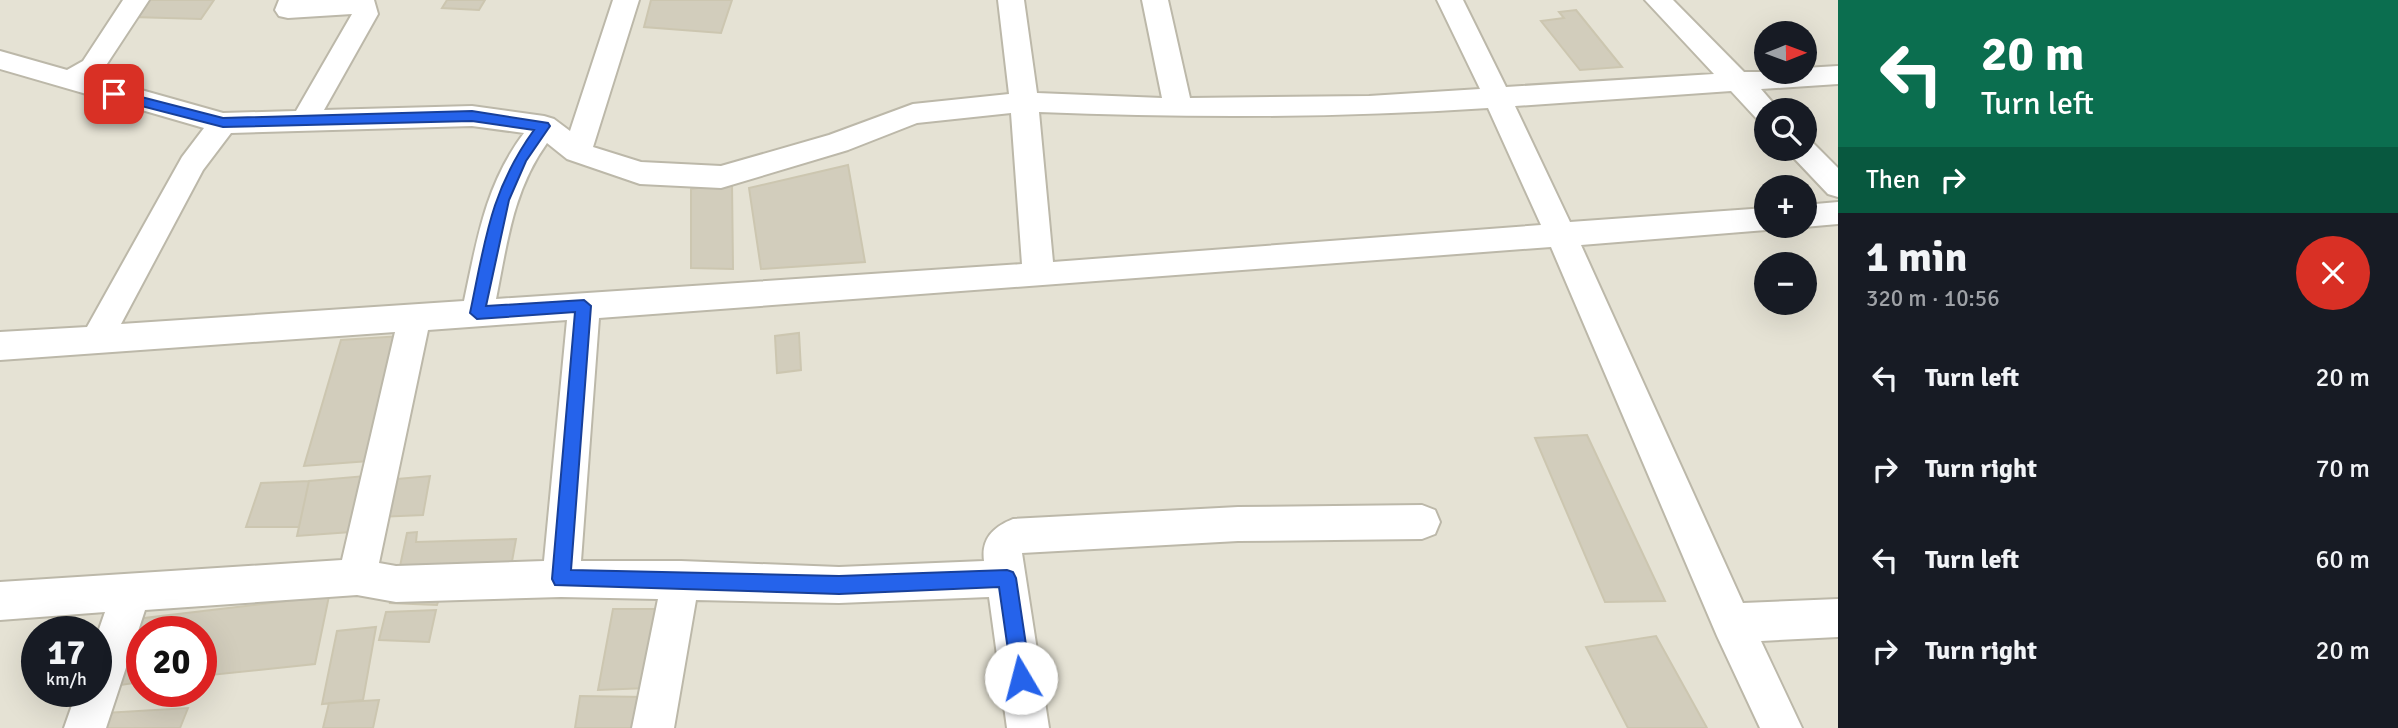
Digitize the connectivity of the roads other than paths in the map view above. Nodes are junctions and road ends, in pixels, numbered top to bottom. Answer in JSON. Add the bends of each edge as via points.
{"nodes":[{"id":1,"x":136,"y":0,"type":"edge"},
{"id":2,"x":292,"y":0,"type":"edge"},
{"id":3,"x":626,"y":0,"type":"edge"},
{"id":4,"x":1011,"y":0,"type":"edge"},
{"id":5,"x":1155,"y":0,"type":"edge"},
{"id":6,"x":1450,"y":0,"type":"edge"},
{"id":7,"x":1658,"y":0,"type":"edge"},
{"id":8,"x":5,"y":69,"type":"edge"},
{"id":9,"x":1838,"y":75,"type":"edge"},
{"id":10,"x":69,"y":81,"type":"junction"},
{"id":11,"x":1737,"y":81,"type":"junction"},
{"id":12,"x":1499,"y":96,"type":"junction"},
{"id":13,"x":1754,"y":99,"type":"edge"},
{"id":14,"x":1024,"y":102,"type":"junction"},
{"id":15,"x":1178,"y":108,"type":"junction"},
{"id":16,"x":305,"y":120,"type":"junction"},
{"id":17,"x":223,"y":123,"type":"junction"},
{"id":18,"x":544,"y":126,"type":"junction"},
{"id":19,"x":577,"y":152,"type":"junction"},
{"id":20,"x":1814,"y":161,"type":"edge"},
{"id":21,"x":1838,"y":186,"type":"edge"},
{"id":22,"x":1838,"y":213,"type":"edge"},
{"id":23,"x":1817,"y":215,"type":"edge"},
{"id":24,"x":1754,"y":220,"type":"edge"},
{"id":25,"x":1559,"y":236,"type":"junction"},
{"id":26,"x":1039,"y":275,"type":"junction"},
{"id":27,"x":584,"y":306,"type":"junction"},
{"id":28,"x":477,"y":313,"type":"junction"},
{"id":29,"x":415,"y":317,"type":"junction"},
{"id":30,"x":96,"y":340,"type":"junction"},
{"id":31,"x":0,"y":346,"type":"edge"},
{"id":32,"x":1422,"y":522,"type":"dead end"},
{"id":33,"x":357,"y":577,"type":"junction"},
{"id":34,"x":1007,"y":578,"type":"junction"},
{"id":35,"x":561,"y":579,"type":"junction"},
{"id":36,"x":681,"y":579,"type":"junction"},
{"id":37,"x":131,"y":594,"type":"junction"},
{"id":38,"x":0,"y":601,"type":"edge"},
{"id":39,"x":1838,"y":618,"type":"edge"},
{"id":40,"x":1731,"y":623,"type":"junction"},
{"id":41,"x":85,"y":728,"type":"edge"},
{"id":42,"x":653,"y":728,"type":"edge"},
{"id":43,"x":1028,"y":728,"type":"edge"},
{"id":44,"x":1781,"y":728,"type":"edge"}],
"edges":[{"from":1,"to":10,"type":"street","via":[[92,67]]},
{"from":2,"to":16,"type":"street","via":[[288,10],[364,5],[365,14]]},
{"from":3,"to":19,"type":"street"},
{"from":4,"to":14,"type":"street"},
{"from":5,"to":15,"type":"street"},
{"from":6,"to":12,"type":"street"},
{"from":7,"to":11,"type":"street"},
{"from":8,"to":10,"type":"street"},
{"from":9,"to":11,"type":"street"},
{"from":10,"to":17,"type":"street"},
{"from":11,"to":12,"type":"street"},
{"from":11,"to":13,"type":"street"},
{"from":12,"to":15,"type":"street","via":[[1369,106]]},
{"from":12,"to":25,"type":"street"},
{"from":14,"to":15,"type":"street"},
{"from":14,"to":19,"type":"street","via":[[913,114],[838,143],[721,177],[640,173]]},
{"from":14,"to":26,"type":"street"},
{"from":16,"to":17,"type":"street"},
{"from":16,"to":18,"type":"street","via":[[472,116]]},
{"from":17,"to":30,"type":"street","via":[[192,164]]},
{"from":18,"to":19,"type":"street"},
{"from":18,"to":28,"type":"street","via":[[520,159],[502,200]]},
{"from":20,"to":21,"type":"street"},
{"from":22,"to":23,"type":"street"},
{"from":24,"to":25,"type":"street"},
{"from":25,"to":26,"type":"street"},
{"from":25,"to":40,"type":"street"},
{"from":26,"to":27,"type":"street"},
{"from":27,"to":28,"type":"street"},
{"from":27,"to":35,"type":"street"},
{"from":28,"to":29,"type":"street"},
{"from":29,"to":30,"type":"street"},
{"from":29,"to":33,"type":"street"},
{"from":30,"to":31,"type":"street"},
{"from":32,"to":34,"type":"street","via":[[1238,524],[1013,537],[1001,548]]},
{"from":33,"to":35,"type":"street","via":[[396,584]]},
{"from":33,"to":37,"type":"street"},
{"from":34,"to":36,"type":"street","via":[[839,585]]},
{"from":34,"to":43,"type":"street"},
{"from":35,"to":36,"type":"street"},
{"from":36,"to":42,"type":"street"},
{"from":37,"to":38,"type":"street"},
{"from":37,"to":41,"type":"street"},
{"from":39,"to":40,"type":"street"},
{"from":40,"to":44,"type":"street"}]}
